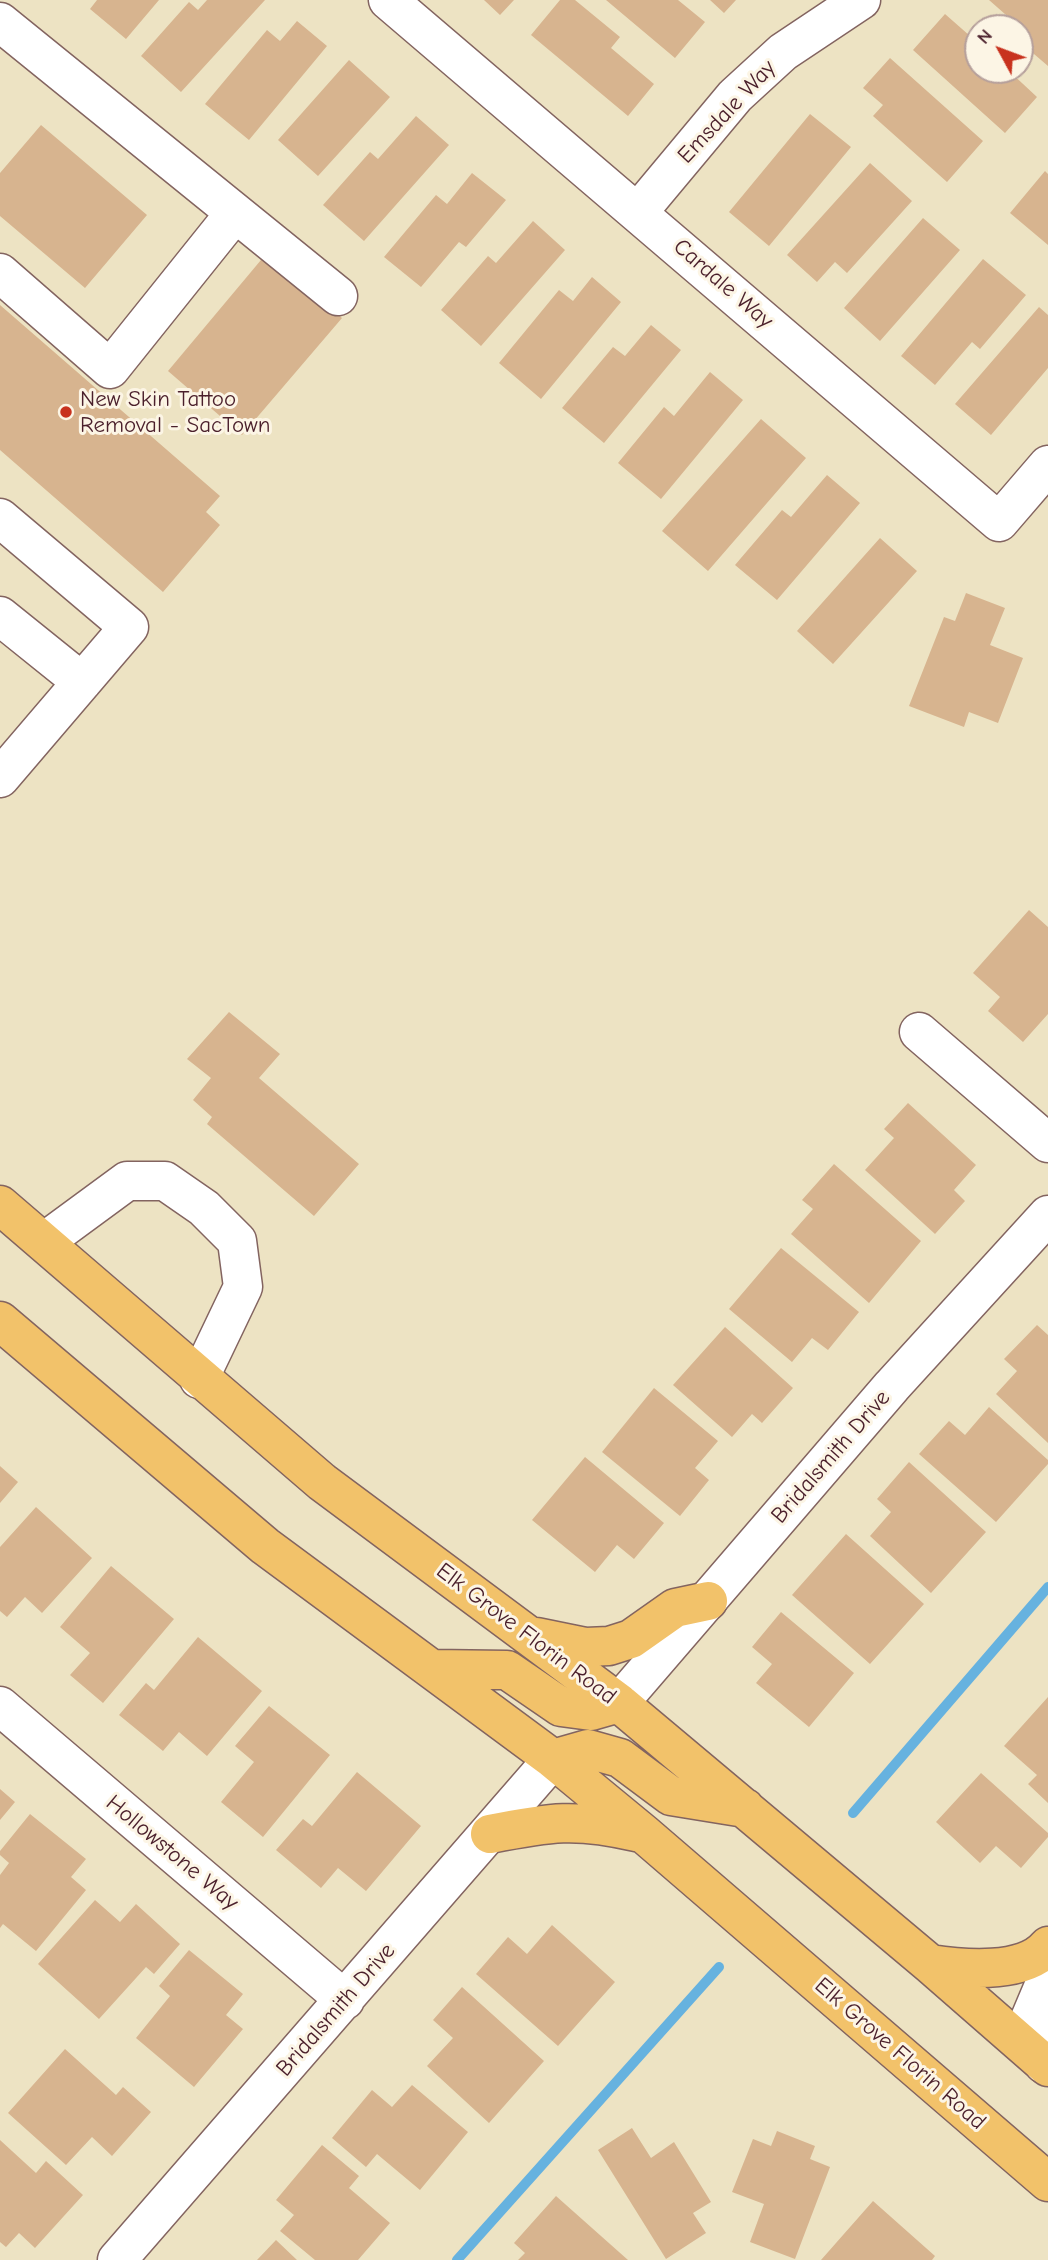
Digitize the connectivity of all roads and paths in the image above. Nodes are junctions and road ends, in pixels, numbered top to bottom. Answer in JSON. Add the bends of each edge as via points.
{"nodes":[{"id":1,"x":388,"y":0,"type":"edge"},
{"id":2,"x":861,"y":0,"type":"edge"},
{"id":3,"x":6,"y":39,"type":"edge"},
{"id":4,"x":639,"y":211,"type":"junction"},
{"id":5,"x":235,"y":213,"type":"junction"},
{"id":6,"x":0,"y":273,"type":"edge"},
{"id":7,"x":338,"y":296,"type":"dead end"},
{"id":8,"x":1048,"y":465,"type":"edge"},
{"id":9,"x":0,"y":518,"type":"edge"},
{"id":10,"x":0,"y":616,"type":"edge"},
{"id":11,"x":82,"y":682,"type":"junction"},
{"id":12,"x":0,"y":778,"type":"edge"},
{"id":13,"x":919,"y":1032,"type":"dead end"},
{"id":14,"x":1048,"y":1143,"type":"edge"},
{"id":15,"x":0,"y":1205,"type":"edge"},
{"id":16,"x":1048,"y":1215,"type":"edge"},
{"id":17,"x":44,"y":1242,"type":"junction"},
{"id":18,"x":0,"y":1321,"type":"edge"},
{"id":19,"x":199,"y":1379,"type":"junction"},
{"id":20,"x":708,"y":1601,"type":"junction"},
{"id":21,"x":527,"y":1635,"type":"junction"},
{"id":22,"x":433,"y":1669,"type":"junction"},
{"id":23,"x":619,"y":1703,"type":"junction"},
{"id":24,"x":0,"y":1706,"type":"edge"},
{"id":25,"x":553,"y":1759,"type":"junction"},
{"id":26,"x":745,"y":1808,"type":"junction"},
{"id":27,"x":644,"y":1834,"type":"junction"},
{"id":28,"x":490,"y":1835,"type":"junction"},
{"id":29,"x":1048,"y":1946,"type":"edge"},
{"id":30,"x":930,"y":1964,"type":"junction"},
{"id":31,"x":1048,"y":1976,"type":"edge"},
{"id":32,"x":345,"y":2000,"type":"junction"},
{"id":33,"x":1046,"y":2066,"type":"edge"},
{"id":34,"x":1048,"y":2182,"type":"edge"},
{"id":35,"x":117,"y":2260,"type":"edge"}],
"edges":[{"from":1,"to":4,"type":"street","name":"Cardale Way"},
{"from":2,"to":4,"type":"street","name":"Emsdale Way","via":[[783,52],[735,96]]},
{"from":3,"to":5,"type":"street"},
{"from":4,"to":8,"type":"street","name":"Cardale Way","via":[[999,522]]},
{"from":5,"to":6,"type":"street","via":[[110,369]]},
{"from":5,"to":7,"type":"street"},
{"from":9,"to":11,"type":"street","via":[[129,627]]},
{"from":10,"to":11,"type":"street"},
{"from":11,"to":12,"type":"street"},
{"from":13,"to":14,"type":"street"},
{"from":15,"to":17,"type":"main road","name":"Elk Grove Florin Road"},
{"from":16,"to":20,"type":"street","name":"Bridalsmith Drive","via":[[892,1386]]},
{"from":17,"to":19,"type":"main road","name":"Elk Grove Florin Road"},
{"from":17,"to":19,"type":"street","via":[[127,1181],[165,1181],[204,1208],[237,1241],[243,1287]]},
{"from":18,"to":22,"type":"main road","name":"Elk Grove Florin Road","via":[[265,1546]]},
{"from":19,"to":21,"type":"main road","name":"Elk Grove Florin Road","via":[[322,1482]]},
{"from":20,"to":21,"type":"main road","via":[[675,1608],[631,1639],[609,1646],[586,1647]]},
{"from":20,"to":23,"type":"street","name":"Bridalsmith Drive"},
{"from":21,"to":23,"type":"main road","name":"Elk Grove Florin Road"},
{"from":22,"to":23,"type":"main road","via":[[507,1670],[561,1707],[591,1711]]},
{"from":22,"to":25,"type":"main road","name":"Elk Grove Florin Road"},
{"from":23,"to":26,"type":"main road","name":"Elk Grove Florin Road"},
{"from":24,"to":32,"type":"street","name":"Hollowstone Way"},
{"from":25,"to":26,"type":"main road","via":[[588,1749],[620,1758],[671,1797]]},
{"from":25,"to":27,"type":"main road","name":"Elk Grove Florin Road"},
{"from":25,"to":28,"type":"street","name":"Bridalsmith Drive"},
{"from":26,"to":30,"type":"main road","name":"Elk Grove Florin Road"},
{"from":27,"to":28,"type":"main road","via":[[592,1822],[552,1823]]},
{"from":27,"to":34,"type":"main road","name":"Elk Grove Florin Road"},
{"from":28,"to":32,"type":"street","name":"Bridalsmith Drive"},
{"from":29,"to":30,"type":"main road","via":[[1003,1966]]},
{"from":30,"to":33,"type":"main road","name":"Elk Grove Florin Road"},
{"from":31,"to":33,"type":"street","via":[[1029,2021]]},
{"from":32,"to":35,"type":"street","name":"Bridalsmith Drive"}]}
